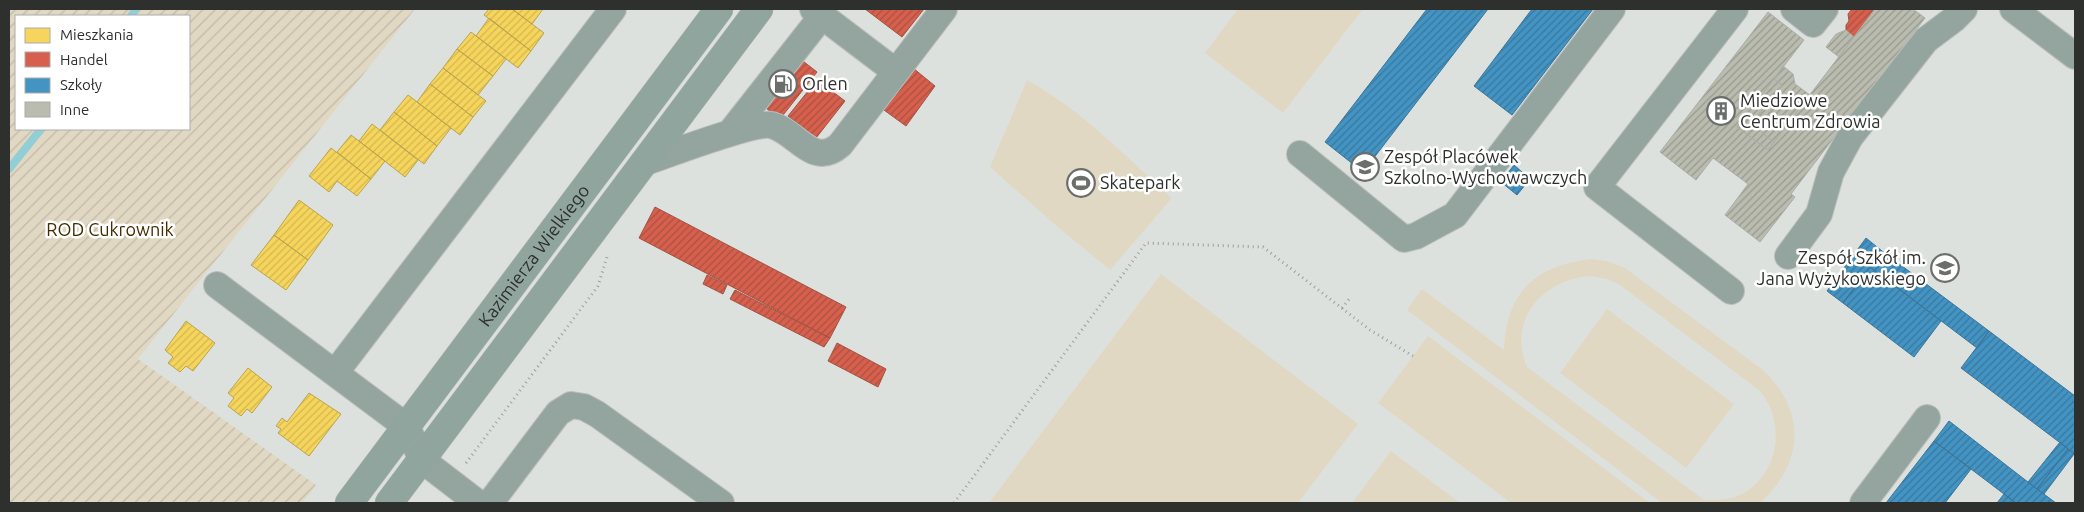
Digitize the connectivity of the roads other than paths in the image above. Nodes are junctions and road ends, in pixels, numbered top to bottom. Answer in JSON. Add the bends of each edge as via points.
{"nodes":[{"id":1,"x":613,"y":9,"type":"edge"},
{"id":2,"x":719,"y":9,"type":"edge"},
{"id":3,"x":759,"y":9,"type":"edge"},
{"id":4,"x":944,"y":9,"type":"edge"},
{"id":5,"x":1612,"y":9,"type":"edge"},
{"id":6,"x":1735,"y":9,"type":"edge"},
{"id":7,"x":1794,"y":9,"type":"edge"},
{"id":8,"x":1825,"y":9,"type":"edge"},
{"id":9,"x":1964,"y":9,"type":"edge"},
{"id":10,"x":2014,"y":9,"type":"edge"},
{"id":11,"x":817,"y":12,"type":"edge"},
{"id":12,"x":2075,"y":56,"type":"edge"},
{"id":13,"x":896,"y":72,"type":"junction"},
{"id":14,"x":730,"y":133,"type":"junction"},
{"id":15,"x":1300,"y":154,"type":"dead end"},
{"id":16,"x":643,"y":163,"type":"junction"},
{"id":17,"x":1788,"y":256,"type":"dead end"},
{"id":18,"x":217,"y":284,"type":"dead end"},
{"id":19,"x":1731,"y":291,"type":"dead end"},
{"id":20,"x":335,"y":373,"type":"junction"},
{"id":21,"x":1927,"y":418,"type":"dead end"},
{"id":22,"x":407,"y":427,"type":"junction"},
{"id":23,"x":422,"y":460,"type":"junction"},
{"id":24,"x":349,"y":503,"type":"edge"},
{"id":25,"x":390,"y":503,"type":"edge"},
{"id":26,"x":478,"y":503,"type":"edge"},
{"id":27,"x":490,"y":503,"type":"edge"},
{"id":28,"x":721,"y":503,"type":"edge"},
{"id":29,"x":1862,"y":503,"type":"edge"}],
"edges":[{"from":1,"to":20,"type":"street"},
{"from":2,"to":22,"type":"main road","name":"Kazimierza Wielkiego"},
{"from":3,"to":16,"type":"main road","name":"Kazimierza Wielkiego"},
{"from":4,"to":13,"type":"street"},
{"from":5,"to":15,"type":"street","via":[[1455,215],[1416,236],[1404,239]]},
{"from":6,"to":19,"type":"street","via":[[1597,187]]},
{"from":7,"to":8,"type":"street","via":[[1813,24]]},
{"from":9,"to":17,"type":"street","via":[[1926,40],[1850,137],[1834,165],[1819,214]]},
{"from":10,"to":12,"type":"street"},
{"from":11,"to":13,"type":"street"},
{"from":11,"to":14,"type":"street"},
{"from":13,"to":14,"type":"street","via":[[831,153],[820,154],[784,130],[770,125]]},
{"from":14,"to":16,"type":"street"},
{"from":16,"to":23,"type":"main road","name":"Kazimierza Wielkiego"},
{"from":18,"to":20,"type":"street"},
{"from":20,"to":22,"type":"street"},
{"from":21,"to":29,"type":"street"},
{"from":22,"to":23,"type":"street"},
{"from":22,"to":24,"type":"main road","name":"Kazimierza Wielkiego"},
{"from":23,"to":25,"type":"main road","name":"Kazimierza Wielkiego"},
{"from":23,"to":26,"type":"street"},
{"from":27,"to":28,"type":"street","via":[[558,414],[571,405],[597,414]]}]}
